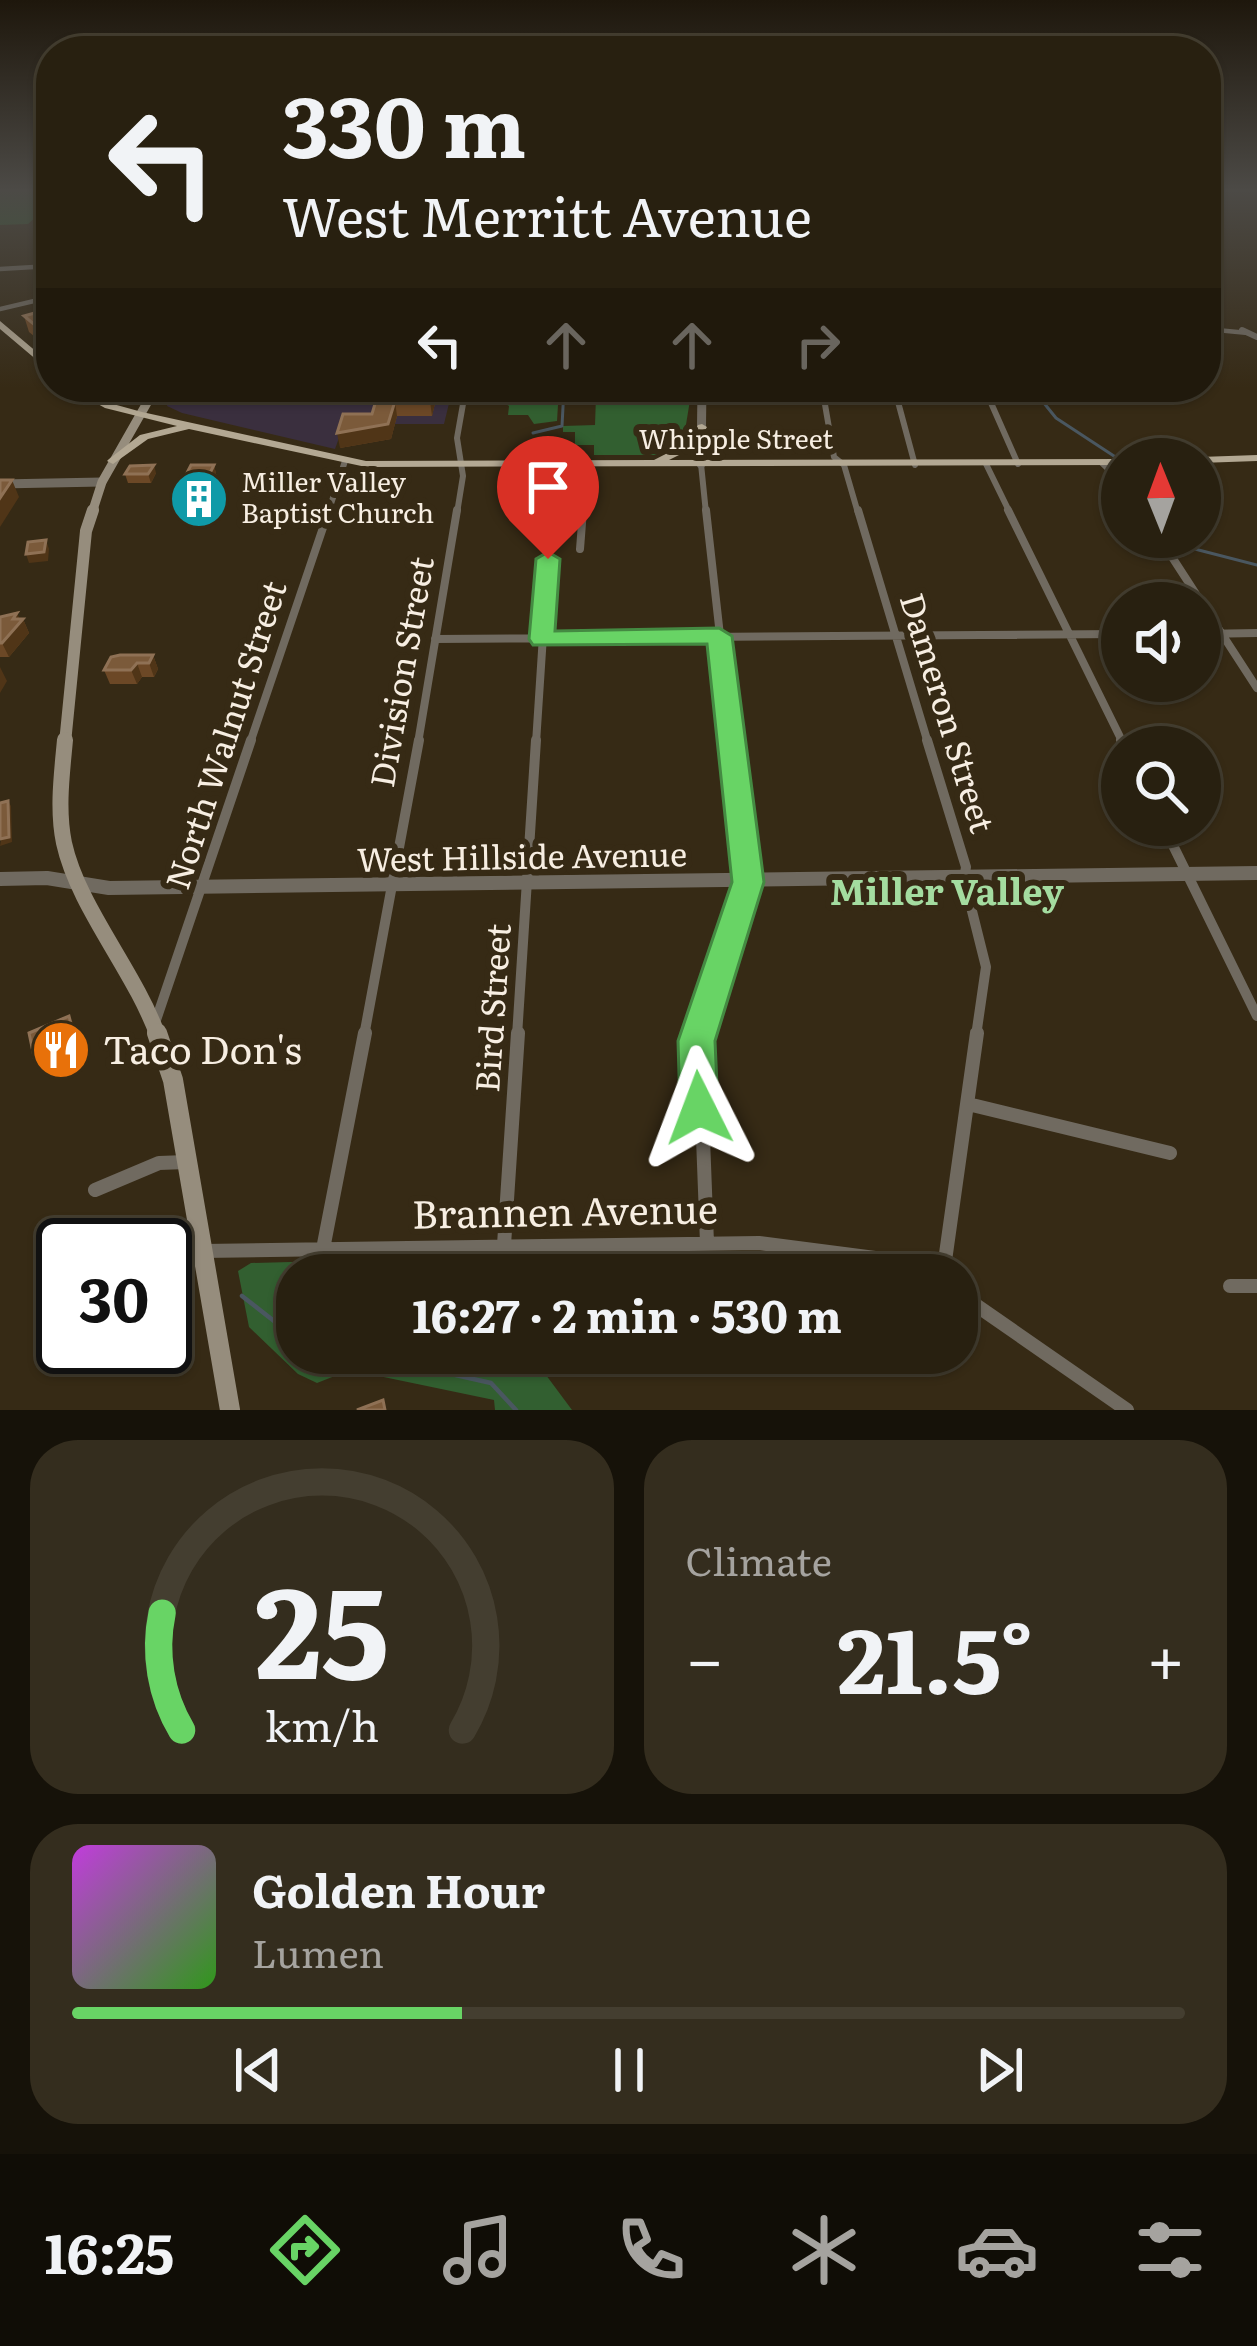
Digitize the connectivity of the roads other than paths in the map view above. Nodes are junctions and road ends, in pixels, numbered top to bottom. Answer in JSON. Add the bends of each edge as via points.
{"nodes":[{"id":1,"x":36,"y":267,"type":"edge"},
{"id":2,"x":0,"y":269,"type":"edge"},
{"id":3,"x":36,"y":301,"type":"edge"},
{"id":4,"x":0,"y":309,"type":"edge"},
{"id":5,"x":0,"y":325,"type":"edge"},
{"id":6,"x":1221,"y":329,"type":"edge"},
{"id":7,"x":6,"y":337,"type":"edge"},
{"id":8,"x":1257,"y":337,"type":"edge"},
{"id":9,"x":36,"y":358,"type":"edge"},
{"id":10,"x":101,"y":402,"type":"edge"},
{"id":11,"x":147,"y":402,"type":"edge"},
{"id":12,"x":463,"y":402,"type":"edge"},
{"id":13,"x":702,"y":402,"type":"edge"},
{"id":14,"x":825,"y":402,"type":"edge"},
{"id":15,"x":897,"y":402,"type":"edge"},
{"id":16,"x":991,"y":402,"type":"edge"},
{"id":17,"x":137,"y":420,"type":"junction"},
{"id":18,"x":191,"y":427,"type":"junction"},
{"id":19,"x":702,"y":427,"type":"junction"},
{"id":20,"x":1257,"y":458,"type":"edge"},
{"id":21,"x":1221,"y":459,"type":"edge"},
{"id":22,"x":914,"y":460,"type":"junction"},
{"id":23,"x":113,"y":461,"type":"junction"},
{"id":24,"x":345,"y":461,"type":"junction"},
{"id":25,"x":652,"y":463,"type":"junction"},
{"id":26,"x":1101,"y":463,"type":"edge"},
{"id":27,"x":586,"y":464,"type":"junction"},
{"id":28,"x":701,"y":464,"type":"junction"},
{"id":29,"x":986,"y":464,"type":"junction"},
{"id":30,"x":1018,"y":464,"type":"junction"},
{"id":31,"x":462,"y":465,"type":"junction"},
{"id":32,"x":844,"y":465,"type":"junction"},
{"id":33,"x":102,"y":482,"type":"junction"},
{"id":34,"x":0,"y":484,"type":"edge"},
{"id":35,"x":580,"y":549,"type":"dead end"},
{"id":36,"x":1173,"y":558,"type":"edge"},
{"id":37,"x":548,"y":559,"type":"dead end"},
{"id":38,"x":1257,"y":633,"type":"edge"},
{"id":39,"x":1071,"y":634,"type":"junction"},
{"id":40,"x":1101,"y":634,"type":"edge"},
{"id":41,"x":1222,"y":634,"type":"junction"},
{"id":42,"x":895,"y":635,"type":"junction"},
{"id":43,"x":719,"y":636,"type":"junction"},
{"id":44,"x":542,"y":639,"type":"junction"},
{"id":45,"x":435,"y":640,"type":"junction"},
{"id":46,"x":1257,"y":688,"type":"edge"},
{"id":47,"x":1115,"y":726,"type":"edge"},
{"id":48,"x":1173,"y":846,"type":"edge"},
{"id":49,"x":1257,"y":873,"type":"edge"},
{"id":50,"x":1186,"y":874,"type":"junction"},
{"id":51,"x":0,"y":879,"type":"edge"},
{"id":52,"x":964,"y":879,"type":"junction"},
{"id":53,"x":528,"y":882,"type":"junction"},
{"id":54,"x":748,"y":882,"type":"junction"},
{"id":55,"x":76,"y":883,"type":"junction"},
{"id":56,"x":394,"y":885,"type":"junction"},
{"id":57,"x":204,"y":887,"type":"junction"},
{"id":58,"x":1257,"y":1016,"type":"edge"},
{"id":59,"x":154,"y":1025,"type":"junction"},
{"id":60,"x":968,"y":1104,"type":"junction"},
{"id":61,"x":1171,"y":1154,"type":"dead end"},
{"id":62,"x":188,"y":1162,"type":"junction"},
{"id":63,"x":95,"y":1190,"type":"dead end"},
{"id":64,"x":707,"y":1243,"type":"junction"},
{"id":65,"x":504,"y":1245,"type":"junction"},
{"id":66,"x":323,"y":1249,"type":"junction"},
{"id":67,"x":202,"y":1251,"type":"junction"},
{"id":68,"x":851,"y":1254,"type":"edge"},
{"id":69,"x":946,"y":1254,"type":"edge"},
{"id":70,"x":1230,"y":1286,"type":"dead end"},
{"id":71,"x":1257,"y":1286,"type":"edge"},
{"id":72,"x":978,"y":1307,"type":"edge"},
{"id":73,"x":230,"y":1410,"type":"edge"},
{"id":74,"x":1126,"y":1410,"type":"edge"}],
"edges":[{"from":1,"to":2,"type":"street"},
{"from":3,"to":4,"type":"street"},
{"from":5,"to":7,"type":"main road"},
{"from":6,"to":8,"type":"street"},
{"from":7,"to":9,"type":"main road"},
{"from":10,"to":17,"type":"main road","name":"Whipple Street"},
{"from":11,"to":17,"type":"main road"},
{"from":12,"to":31,"type":"street","name":"Division Street"},
{"from":13,"to":19,"type":"street"},
{"from":14,"to":32,"type":"street","name":"Dameron Street","via":[[834,454]]},
{"from":15,"to":22,"type":"street"},
{"from":16,"to":30,"type":"street"},
{"from":17,"to":18,"type":"main road","name":"Whipple Street"},
{"from":17,"to":23,"type":"main road"},
{"from":18,"to":23,"type":"main road","via":[[144,437]]},
{"from":18,"to":24,"type":"main road","name":"Whipple Street"},
{"from":19,"to":25,"type":"main road","via":[[691,445]]},
{"from":19,"to":28,"type":"street"},
{"from":20,"to":21,"type":"main road"},
{"from":22,"to":29,"type":"main road","name":"Whipple Street"},
{"from":22,"to":32,"type":"main road","name":"Whipple Street"},
{"from":23,"to":33,"type":"main road"},
{"from":24,"to":31,"type":"main road","name":"Whipple Street"},
{"from":24,"to":57,"type":"street","name":"North Walnut Street"},
{"from":25,"to":27,"type":"main road","name":"Whipple Street"},
{"from":25,"to":28,"type":"main road","name":"Whipple Street"},
{"from":26,"to":30,"type":"main road","name":"Whipple Street"},
{"from":27,"to":31,"type":"main road","name":"Whipple Street"},
{"from":27,"to":35,"type":"street"},
{"from":28,"to":32,"type":"main road","name":"Whipple Street"},
{"from":28,"to":43,"type":"street"},
{"from":29,"to":30,"type":"main road","name":"Whipple Street"},
{"from":29,"to":39,"type":"street"},
{"from":31,"to":45,"type":"street","name":"Division Street"},
{"from":32,"to":42,"type":"street","name":"Dameron Street"},
{"from":33,"to":34,"type":"street"},
{"from":33,"to":55,"type":"main road","via":[[86,531],[59,791]]},
{"from":36,"to":41,"type":"street"},
{"from":37,"to":44,"type":"street","name":"Bird Street"},
{"from":38,"to":41,"type":"street"},
{"from":39,"to":40,"type":"street"},
{"from":39,"to":42,"type":"street"},
{"from":39,"to":47,"type":"street"},
{"from":41,"to":46,"type":"street"},
{"from":42,"to":43,"type":"street"},
{"from":42,"to":52,"type":"street","name":"Dameron Street"},
{"from":43,"to":44,"type":"street"},
{"from":43,"to":54,"type":"street"},
{"from":44,"to":45,"type":"street"},
{"from":44,"to":53,"type":"street","name":"Bird Street"},
{"from":45,"to":56,"type":"street","name":"Division Street"},
{"from":48,"to":50,"type":"street"},
{"from":49,"to":50,"type":"street","name":"West Hillside Avenue"},
{"from":50,"to":52,"type":"street","name":"West Hillside Avenue"},
{"from":50,"to":58,"type":"street"},
{"from":51,"to":55,"type":"street","name":"West Hillside Avenue"},
{"from":52,"to":54,"type":"street","name":"West Hillside Avenue"},
{"from":52,"to":60,"type":"street","name":"Dameron Street","via":[[986,967]]},
{"from":53,"to":54,"type":"street","name":"West Hillside Avenue"},
{"from":53,"to":56,"type":"street","name":"West Hillside Avenue"},
{"from":53,"to":65,"type":"street","name":"Bird Street"},
{"from":54,"to":64,"type":"street","via":[[697,1041]]},
{"from":55,"to":57,"type":"street","name":"West Hillside Avenue"},
{"from":55,"to":59,"type":"main road"},
{"from":56,"to":57,"type":"street","name":"West Hillside Avenue"},
{"from":56,"to":66,"type":"street","name":"Division Street"},
{"from":57,"to":59,"type":"street","name":"North Walnut Street"},
{"from":59,"to":62,"type":"main road"},
{"from":60,"to":61,"type":"street"},
{"from":60,"to":69,"type":"street","name":"Dameron Street"},
{"from":62,"to":63,"type":"street","via":[[159,1162]]},
{"from":62,"to":67,"type":"main road"},
{"from":64,"to":65,"type":"street","name":"Brannen Avenue"},
{"from":64,"to":68,"type":"street","name":"Brannen Avenue"},
{"from":65,"to":66,"type":"street","name":"Brannen Avenue"},
{"from":66,"to":67,"type":"street","name":"Brannen Avenue"},
{"from":67,"to":73,"type":"main road"},
{"from":70,"to":71,"type":"street"},
{"from":72,"to":74,"type":"street"}]}
